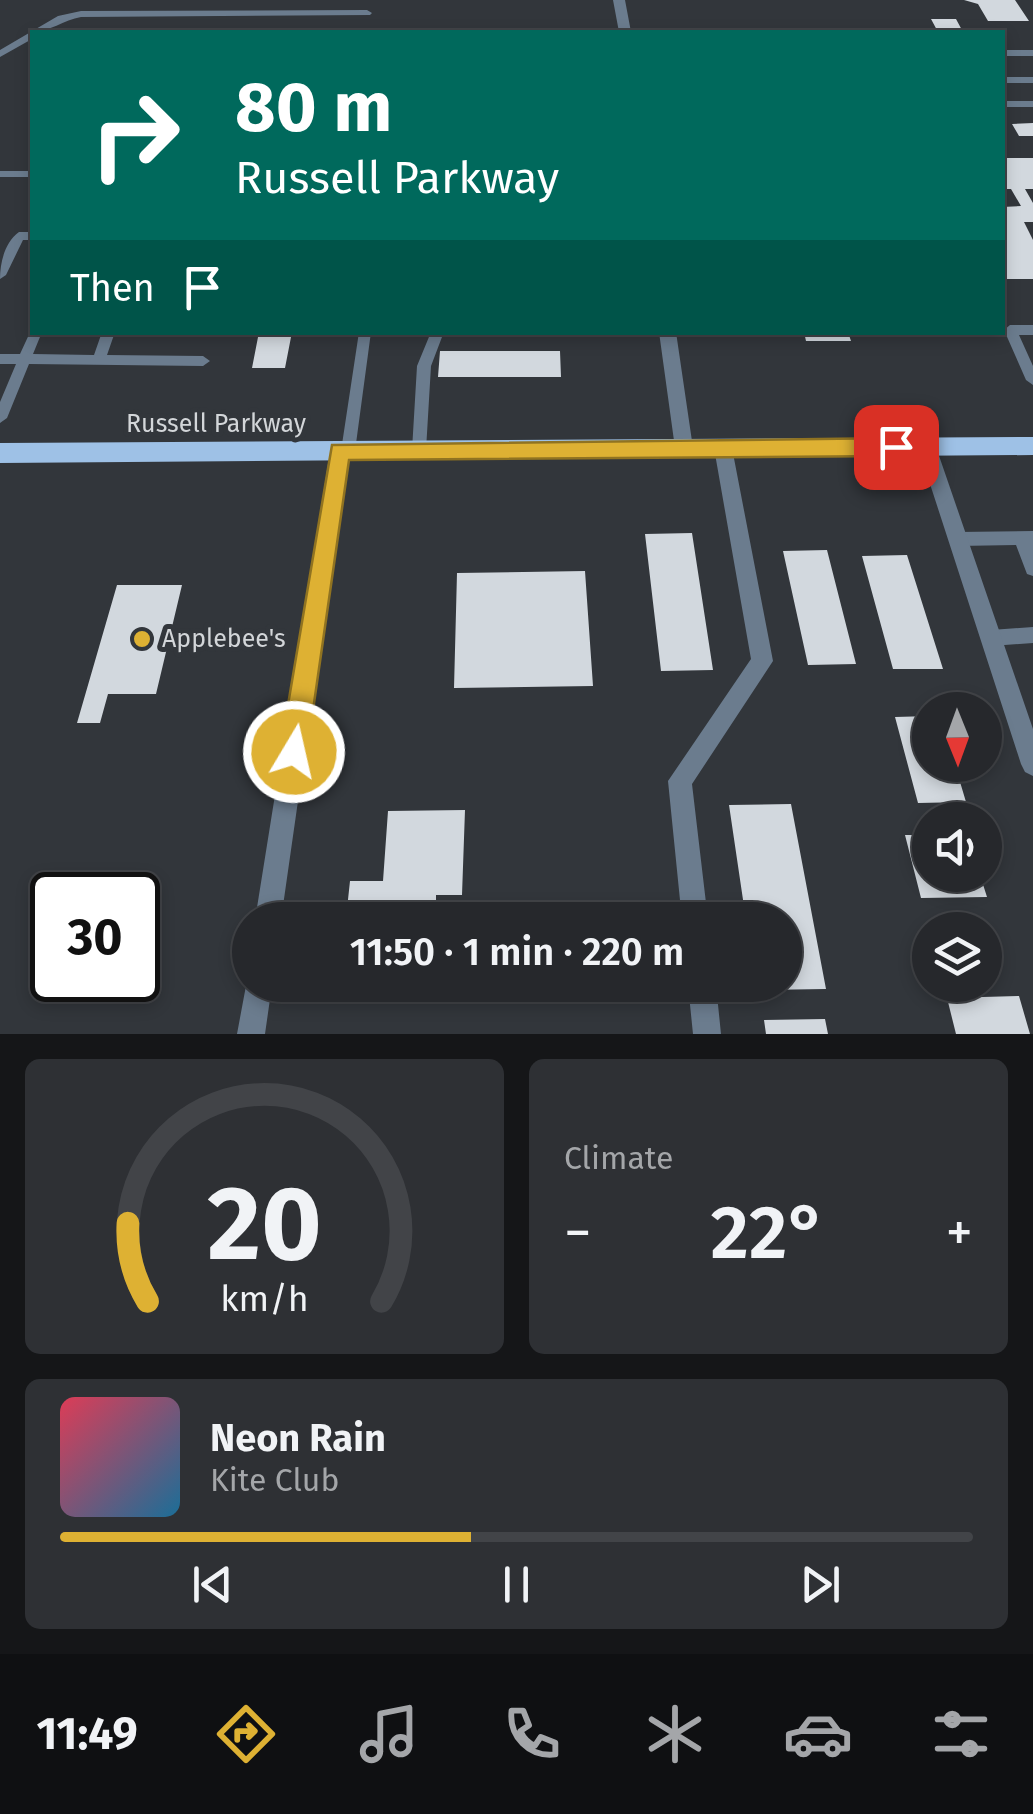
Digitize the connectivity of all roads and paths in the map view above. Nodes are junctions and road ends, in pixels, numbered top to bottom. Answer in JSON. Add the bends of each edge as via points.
{"nodes":[{"id":1,"x":620,"y":0,"type":"edge"},
{"id":2,"x":368,"y":13,"type":"dead end"},
{"id":3,"x":42,"y":30,"type":"edge"},
{"id":4,"x":624,"y":30,"type":"edge"},
{"id":5,"x":30,"y":37,"type":"edge"},
{"id":6,"x":1005,"y":53,"type":"edge"},
{"id":7,"x":1033,"y":53,"type":"edge"},
{"id":8,"x":0,"y":54,"type":"edge"},
{"id":9,"x":1005,"y":80,"type":"edge"},
{"id":10,"x":1033,"y":80,"type":"edge"},
{"id":11,"x":1005,"y":104,"type":"edge"},
{"id":12,"x":1033,"y":104,"type":"edge"},
{"id":13,"x":0,"y":174,"type":"edge"},
{"id":14,"x":30,"y":174,"type":"edge"},
{"id":15,"x":0,"y":231,"type":"edge"},
{"id":16,"x":26,"y":236,"type":"edge"},
{"id":17,"x":3,"y":248,"type":"edge"},
{"id":18,"x":0,"y":275,"type":"edge"},
{"id":19,"x":1033,"y":330,"type":"edge"},
{"id":20,"x":35,"y":335,"type":"edge"},
{"id":21,"x":108,"y":335,"type":"edge"},
{"id":22,"x":364,"y":335,"type":"edge"},
{"id":23,"x":437,"y":335,"type":"edge"},
{"id":24,"x":667,"y":335,"type":"edge"},
{"id":25,"x":0,"y":359,"type":"edge"},
{"id":26,"x":25,"y":359,"type":"junction"},
{"id":27,"x":99,"y":360,"type":"junction"},
{"id":28,"x":203,"y":361,"type":"dead end"},
{"id":29,"x":1033,"y":380,"type":"edge"},
{"id":30,"x":0,"y":418,"type":"edge"},
{"id":31,"x":1033,"y":446,"type":"edge"},
{"id":32,"x":928,"y":447,"type":"junction"},
{"id":33,"x":684,"y":448,"type":"junction"},
{"id":34,"x":723,"y":448,"type":"junction"},
{"id":35,"x":418,"y":450,"type":"junction"},
{"id":36,"x":344,"y":451,"type":"junction"},
{"id":37,"x":0,"y":453,"type":"edge"},
{"id":38,"x":1027,"y":538,"type":"edge"},
{"id":39,"x":958,"y":539,"type":"junction"},
{"id":40,"x":1033,"y":569,"type":"edge"},
{"id":41,"x":1033,"y":635,"type":"edge"},
{"id":42,"x":991,"y":638,"type":"junction"},
{"id":43,"x":1033,"y":764,"type":"edge"},
{"id":44,"x":271,"y":902,"type":"edge"},
{"id":45,"x":693,"y":902,"type":"edge"},
{"id":46,"x":256,"y":1002,"type":"edge"},
{"id":47,"x":704,"y":1002,"type":"edge"},
{"id":48,"x":251,"y":1034,"type":"edge"},
{"id":49,"x":707,"y":1034,"type":"edge"}],
"edges":[{"from":1,"to":4,"type":"street"},
{"from":2,"to":3,"type":"lane","via":[[82,14]]},
{"from":5,"to":8,"type":"lane"},
{"from":6,"to":7,"type":"lane"},
{"from":9,"to":10,"type":"lane"},
{"from":11,"to":12,"type":"lane"},
{"from":13,"to":14,"type":"lane"},
{"from":15,"to":16,"type":"lane"},
{"from":16,"to":17,"type":"lane"},
{"from":17,"to":18,"type":"lane"},
{"from":19,"to":29,"type":"lane","via":[[1010,330]]},
{"from":20,"to":26,"type":"lane"},
{"from":21,"to":27,"type":"lane"},
{"from":22,"to":36,"type":"lane"},
{"from":23,"to":35,"type":"lane","via":[[424,366]]},
{"from":24,"to":33,"type":"street"},
{"from":25,"to":26,"type":"lane"},
{"from":26,"to":27,"type":"lane"},
{"from":26,"to":30,"type":"lane"},
{"from":27,"to":28,"type":"lane"},
{"from":31,"to":32,"type":"main road","name":"Russell Parkway"},
{"from":32,"to":34,"type":"main road","name":"Russell Parkway"},
{"from":32,"to":39,"type":"street"},
{"from":33,"to":34,"type":"main road","name":"Russell Parkway"},
{"from":33,"to":35,"type":"main road","name":"Russell Parkway"},
{"from":34,"to":45,"type":"street","via":[[762,662],[680,782]]},
{"from":35,"to":36,"type":"main road","name":"Russell Parkway"},
{"from":36,"to":37,"type":"main road","name":"Russell Parkway"},
{"from":36,"to":44,"type":"street"},
{"from":38,"to":39,"type":"lane"},
{"from":38,"to":40,"type":"lane"},
{"from":39,"to":42,"type":"street"},
{"from":41,"to":42,"type":"lane"},
{"from":42,"to":43,"type":"street"},
{"from":46,"to":48,"type":"street"},
{"from":47,"to":49,"type":"street"}]}
